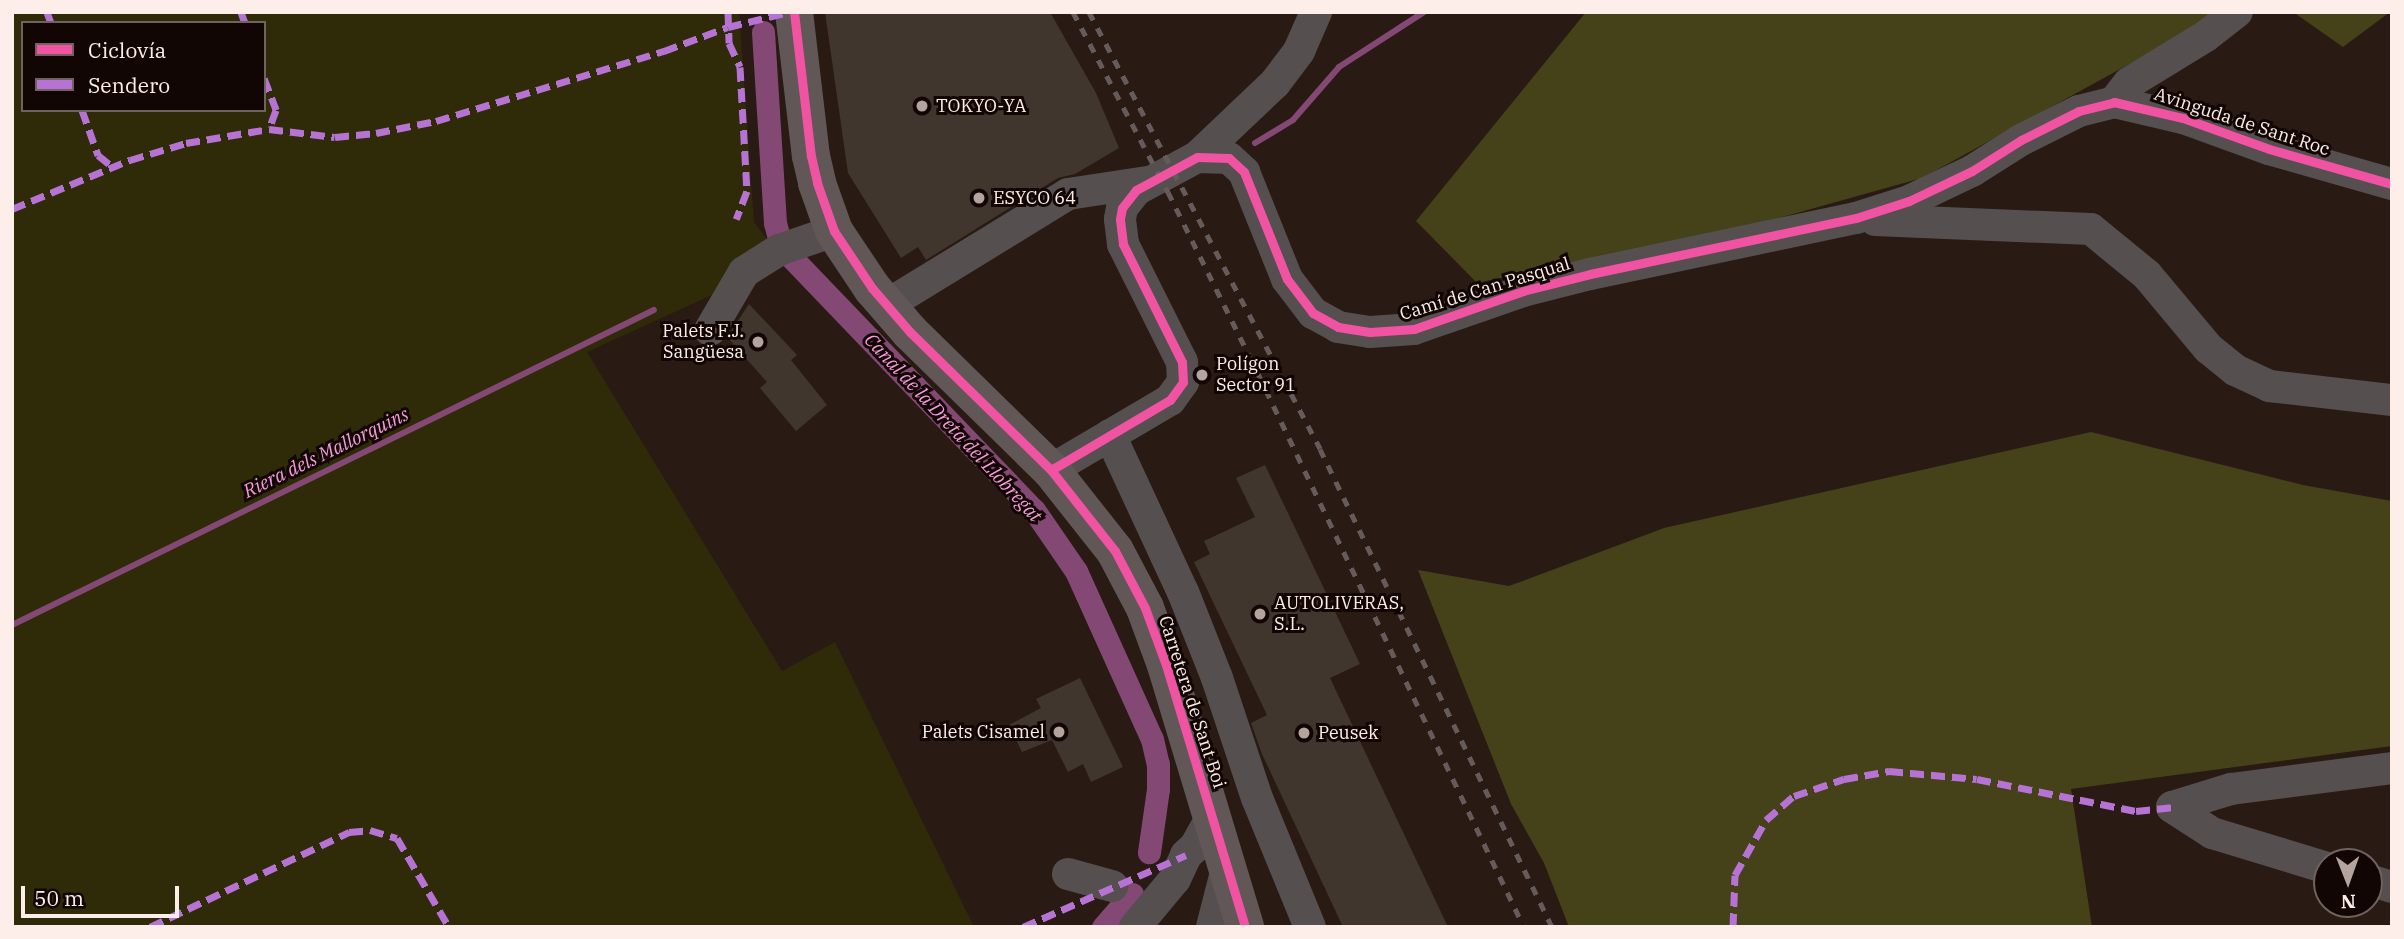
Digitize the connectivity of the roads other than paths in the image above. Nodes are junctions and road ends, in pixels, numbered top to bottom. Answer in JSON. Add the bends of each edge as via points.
{"nodes":[{"id":1,"x":793,"y":12,"type":"edge"},
{"id":2,"x":1317,"y":12,"type":"edge"},
{"id":3,"x":2237,"y":12,"type":"edge"},
{"id":4,"x":2114,"y":102,"type":"junction"},
{"id":5,"x":1197,"y":157,"type":"junction"},
{"id":6,"x":1972,"y":171,"type":"junction"},
{"id":7,"x":1147,"y":182,"type":"junction"},
{"id":8,"x":2392,"y":184,"type":"edge"},
{"id":9,"x":1856,"y":218,"type":"junction"},
{"id":10,"x":2004,"y":227,"type":"junction"},
{"id":11,"x":834,"y":231,"type":"junction"},
{"id":12,"x":887,"y":305,"type":"junction"},
{"id":13,"x":710,"y":330,"type":"dead end"},
{"id":14,"x":2392,"y":400,"type":"edge"},
{"id":15,"x":1110,"y":435,"type":"junction"},
{"id":16,"x":1051,"y":470,"type":"junction"},
{"id":17,"x":2392,"y":768,"type":"edge"},
{"id":18,"x":1220,"y":845,"type":"junction"},
{"id":19,"x":2313,"y":864,"type":"edge"},
{"id":20,"x":1068,"y":874,"type":"dead end"},
{"id":21,"x":1182,"y":876,"type":"junction"},
{"id":22,"x":1112,"y":886,"type":"dead end"},
{"id":23,"x":1224,"y":920,"type":"edge"},
{"id":24,"x":1135,"y":927,"type":"edge"},
{"id":25,"x":1310,"y":927,"type":"edge"}],
"edges":[{"from":1,"to":11,"type":"main road","name":"Carretera de Sant Boi","via":[[811,156]]},
{"from":2,"to":5,"type":"street","via":[[1299,51],[1275,83]]},
{"from":3,"to":4,"type":"street","via":[[2129,83]]},
{"from":4,"to":6,"type":"street","name":"Avinguda de Sant Roc","via":[[2079,111]]},
{"from":4,"to":8,"type":"street","name":"Avinguda de Sant Roc","via":[[2158,111]]},
{"from":5,"to":7,"type":"street"},
{"from":5,"to":9,"type":"street","name":"Camí de Can Pasqual","via":[[1218,155],[1236,163],[1249,182],[1298,298],[1329,323],[1359,332],[1403,331],[1523,291]]},
{"from":6,"to":9,"type":"street","name":"Avinguda de Sant Roc","via":[[1909,201]]},
{"from":6,"to":10,"type":"street","via":[[1965,196],[1969,210]]},
{"from":7,"to":12,"type":"street","via":[[1068,194]]},
{"from":7,"to":15,"type":"street","via":[[1122,208],[1119,232],[1182,362],[1183,382],[1170,400]]},
{"from":9,"to":10,"type":"street"},
{"from":10,"to":14,"type":"street","via":[[2091,229],[2147,275],[2208,348],[2235,370],[2269,386]]},
{"from":11,"to":12,"type":"main road","name":"Carretera de Sant Boi"},
{"from":11,"to":13,"type":"street","via":[[779,250],[744,272]]},
{"from":12,"to":16,"type":"main road","name":"Carretera de Sant Boi"},
{"from":15,"to":16,"type":"street"},
{"from":15,"to":25,"type":"street","via":[[1183,592],[1257,798]]},
{"from":16,"to":18,"type":"main road","name":"Carretera de Sant Boi","via":[[1115,551],[1145,608],[1178,698]]},
{"from":17,"to":19,"type":"street","via":[[2231,789],[2172,807],[2212,833]]},
{"from":18,"to":21,"type":"street"},
{"from":18,"to":23,"type":"main road","name":"Carretera de Sant Boi"},
{"from":20,"to":22,"type":"street"},
{"from":21,"to":23,"type":"street","via":[[1199,874]]},
{"from":21,"to":24,"type":"street"}]}
